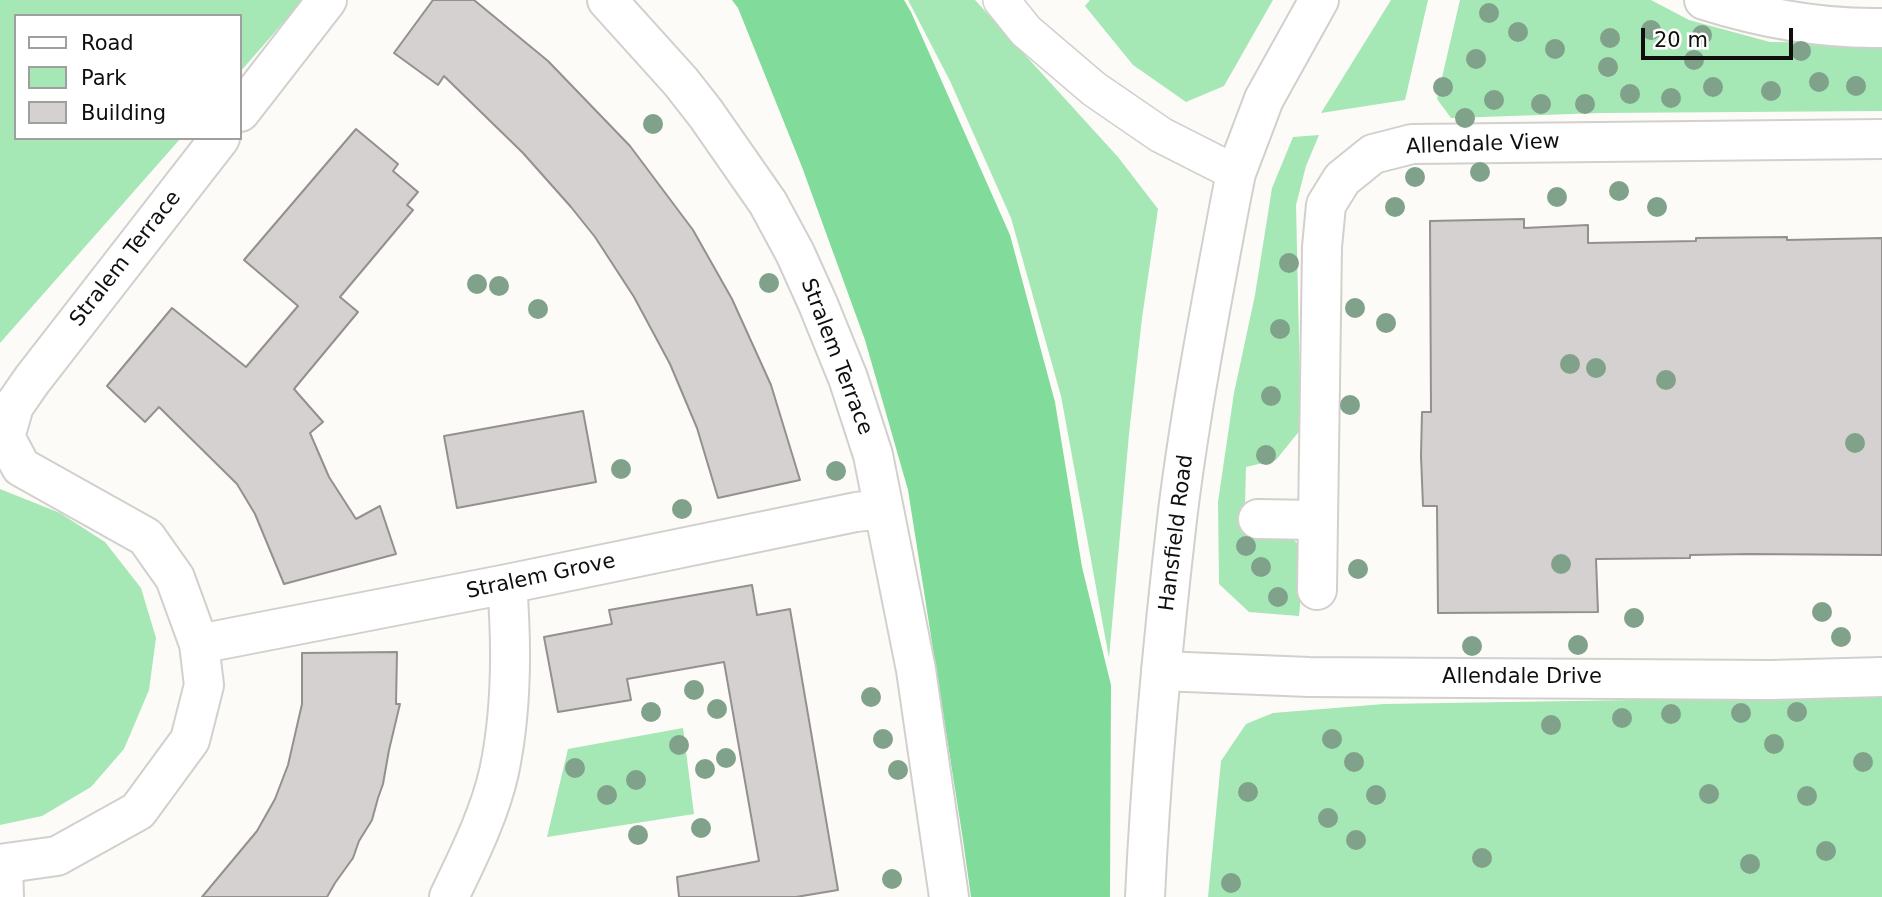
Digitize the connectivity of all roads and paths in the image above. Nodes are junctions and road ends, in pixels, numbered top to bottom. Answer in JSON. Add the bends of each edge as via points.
{"nodes":[{"id":1,"x":327,"y":0,"type":"edge"},
{"id":2,"x":607,"y":0,"type":"edge"},
{"id":3,"x":1001,"y":0,"type":"edge"},
{"id":4,"x":1319,"y":0,"type":"edge"},
{"id":5,"x":1704,"y":0,"type":"edge"},
{"id":6,"x":1882,"y":28,"type":"edge"},
{"id":7,"x":242,"y":109,"type":"edge"},
{"id":8,"x":1882,"y":139,"type":"edge"},
{"id":9,"x":218,"y":140,"type":"edge"},
{"id":10,"x":1236,"y":173,"type":"junction"},
{"id":11,"x":883,"y":509,"type":"junction"},
{"id":12,"x":1258,"y":520,"type":"dead end"},
{"id":13,"x":1317,"y":520,"type":"junction"},
{"id":14,"x":506,"y":584,"type":"junction"},
{"id":15,"x":1317,"y":590,"type":"dead end"},
{"id":16,"x":199,"y":644,"type":"junction"},
{"id":17,"x":1161,"y":671,"type":"junction"},
{"id":18,"x":1882,"y":677,"type":"edge"},
{"id":19,"x":2,"y":875,"type":"edge"},
{"id":20,"x":449,"y":897,"type":"edge"},
{"id":21,"x":949,"y":897,"type":"edge"},
{"id":22,"x":1145,"y":897,"type":"edge"}],
"edges":[{"from":1,"to":7,"type":"street"},
{"from":2,"to":11,"type":"street","name":"Stralem Terrace","via":[[681,82],[768,203],[848,378],[873,455]]},
{"from":3,"to":10,"type":"street","via":[[1026,31],[1094,89],[1161,135]]},
{"from":4,"to":10,"type":"street","name":"Hansfield Road","via":[[1264,99]]},
{"from":5,"to":6,"type":"street","via":[[1806,23]]},
{"from":8,"to":13,"type":"street","name":"Allendale View","via":[[1412,144],[1373,154],[1342,179],[1326,205]]},
{"from":9,"to":16,"type":"street","name":"Stralem Terrace","via":[[32,380],[14,406],[5,437],[21,467],[146,537],[175,578]]},
{"from":10,"to":17,"type":"street","name":"Hansfield Road","via":[[1178,511]]},
{"from":11,"to":14,"type":"street","name":"Stralem Grove"},
{"from":11,"to":21,"type":"street","name":"Stralem Terrace","via":[[916,670]]},
{"from":12,"to":13,"type":"street"},
{"from":13,"to":15,"type":"street","name":"Allendale View"},
{"from":14,"to":16,"type":"street","name":"Stralem Grove"},
{"from":14,"to":20,"type":"street","via":[[509,685],[498,773],[479,832]]},
{"from":16,"to":19,"type":"street","via":[[204,685],[190,740],[138,811],[57,856]]},
{"from":17,"to":18,"type":"street","name":"Allendale Drive","via":[[1309,677]]},
{"from":17,"to":22,"type":"street","name":"Hansfield Road"}]}
